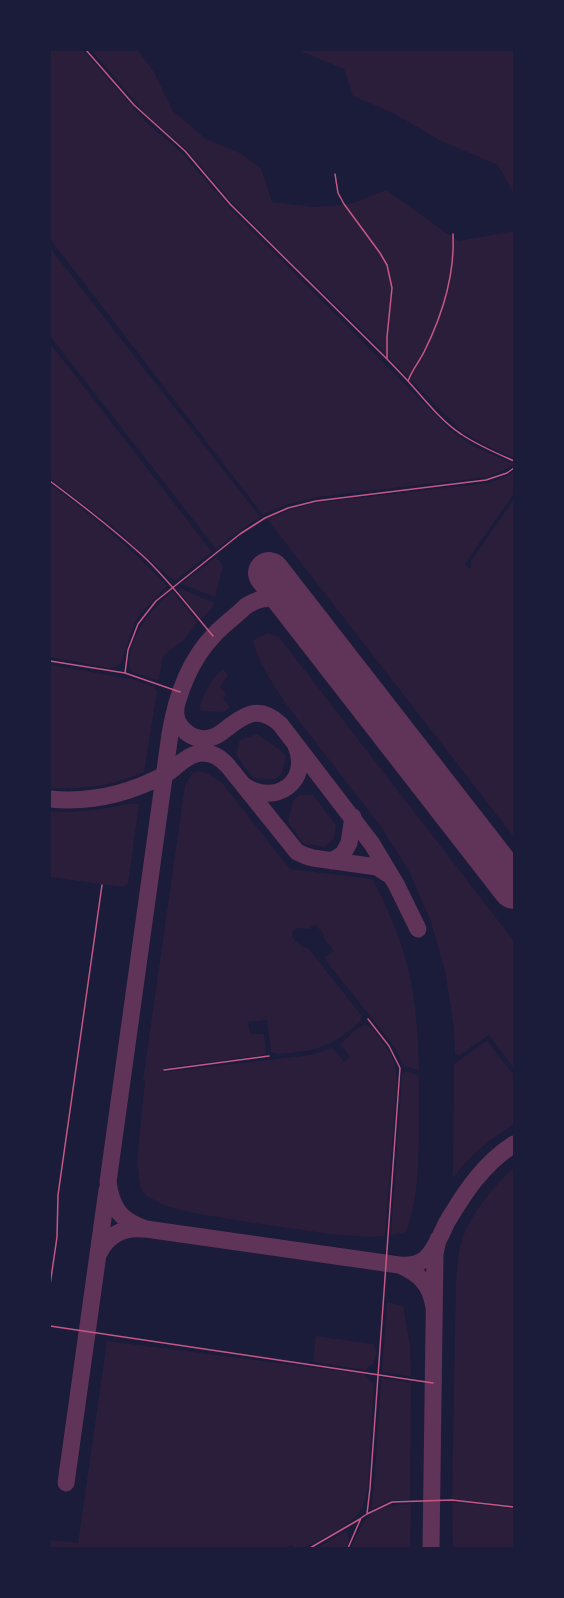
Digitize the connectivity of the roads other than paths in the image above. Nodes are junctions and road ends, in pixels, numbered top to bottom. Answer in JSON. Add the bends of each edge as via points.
{"nodes":[{"id":1,"x":86,"y":50,"type":"edge"},
{"id":2,"x":335,"y":174,"type":"dead end"},
{"id":3,"x":453,"y":234,"type":"dead end"},
{"id":4,"x":387,"y":359,"type":"junction"},
{"id":5,"x":408,"y":381,"type":"junction"},
{"id":6,"x":514,"y":461,"type":"edge"},
{"id":7,"x":514,"y":468,"type":"edge"},
{"id":8,"x":50,"y":481,"type":"edge"},
{"id":9,"x":173,"y":587,"type":"junction"},
{"id":10,"x":213,"y":636,"type":"dead end"},
{"id":11,"x":50,"y":661,"type":"edge"},
{"id":12,"x":125,"y":673,"type":"junction"},
{"id":13,"x":180,"y":692,"type":"dead end"},
{"id":14,"x":102,"y":885,"type":"dead end"},
{"id":15,"x":368,"y":1018,"type":"dead end"},
{"id":16,"x":269,"y":1056,"type":"dead end"},
{"id":17,"x":164,"y":1070,"type":"dead end"},
{"id":18,"x":50,"y":1285,"type":"edge"},
{"id":19,"x":50,"y":1326,"type":"edge"},
{"id":20,"x":378,"y":1373,"type":"junction"},
{"id":21,"x":433,"y":1383,"type":"dead end"},
{"id":22,"x":514,"y":1507,"type":"edge"},
{"id":23,"x":367,"y":1514,"type":"junction"},
{"id":24,"x":361,"y":1518,"type":"junction"},
{"id":25,"x":310,"y":1548,"type":"edge"},
{"id":26,"x":348,"y":1548,"type":"edge"}],
"edges":[{"from":1,"to":4,"type":"lane","via":[[134,105],[185,151],[230,204]]},
{"from":2,"to":4,"type":"lane","via":[[338,193],[344,204],[387,265],[392,288],[386,337]]},
{"from":3,"to":5,"type":"lane","via":[[452,272],[441,312]]},
{"from":4,"to":5,"type":"lane"},
{"from":5,"to":6,"type":"lane","via":[[460,434]]},
{"from":7,"to":9,"type":"lane","via":[[486,480],[316,500],[288,508],[265,518],[240,534]]},
{"from":8,"to":9,"type":"lane","via":[[107,524]]},
{"from":9,"to":10,"type":"lane"},
{"from":9,"to":12,"type":"lane","via":[[156,601],[138,624],[128,650]]},
{"from":11,"to":12,"type":"lane"},
{"from":12,"to":13,"type":"lane"},
{"from":14,"to":18,"type":"lane","via":[[58,1195],[57,1237]]},
{"from":15,"to":20,"type":"lane","via":[[389,1046],[400,1068]]},
{"from":16,"to":17,"type":"lane"},
{"from":19,"to":20,"type":"lane"},
{"from":20,"to":21,"type":"lane"},
{"from":20,"to":23,"type":"lane"},
{"from":22,"to":23,"type":"lane","via":[[432,1500],[392,1502]]},
{"from":23,"to":24,"type":"lane"},
{"from":24,"to":25,"type":"lane"},
{"from":24,"to":26,"type":"lane"}]}
